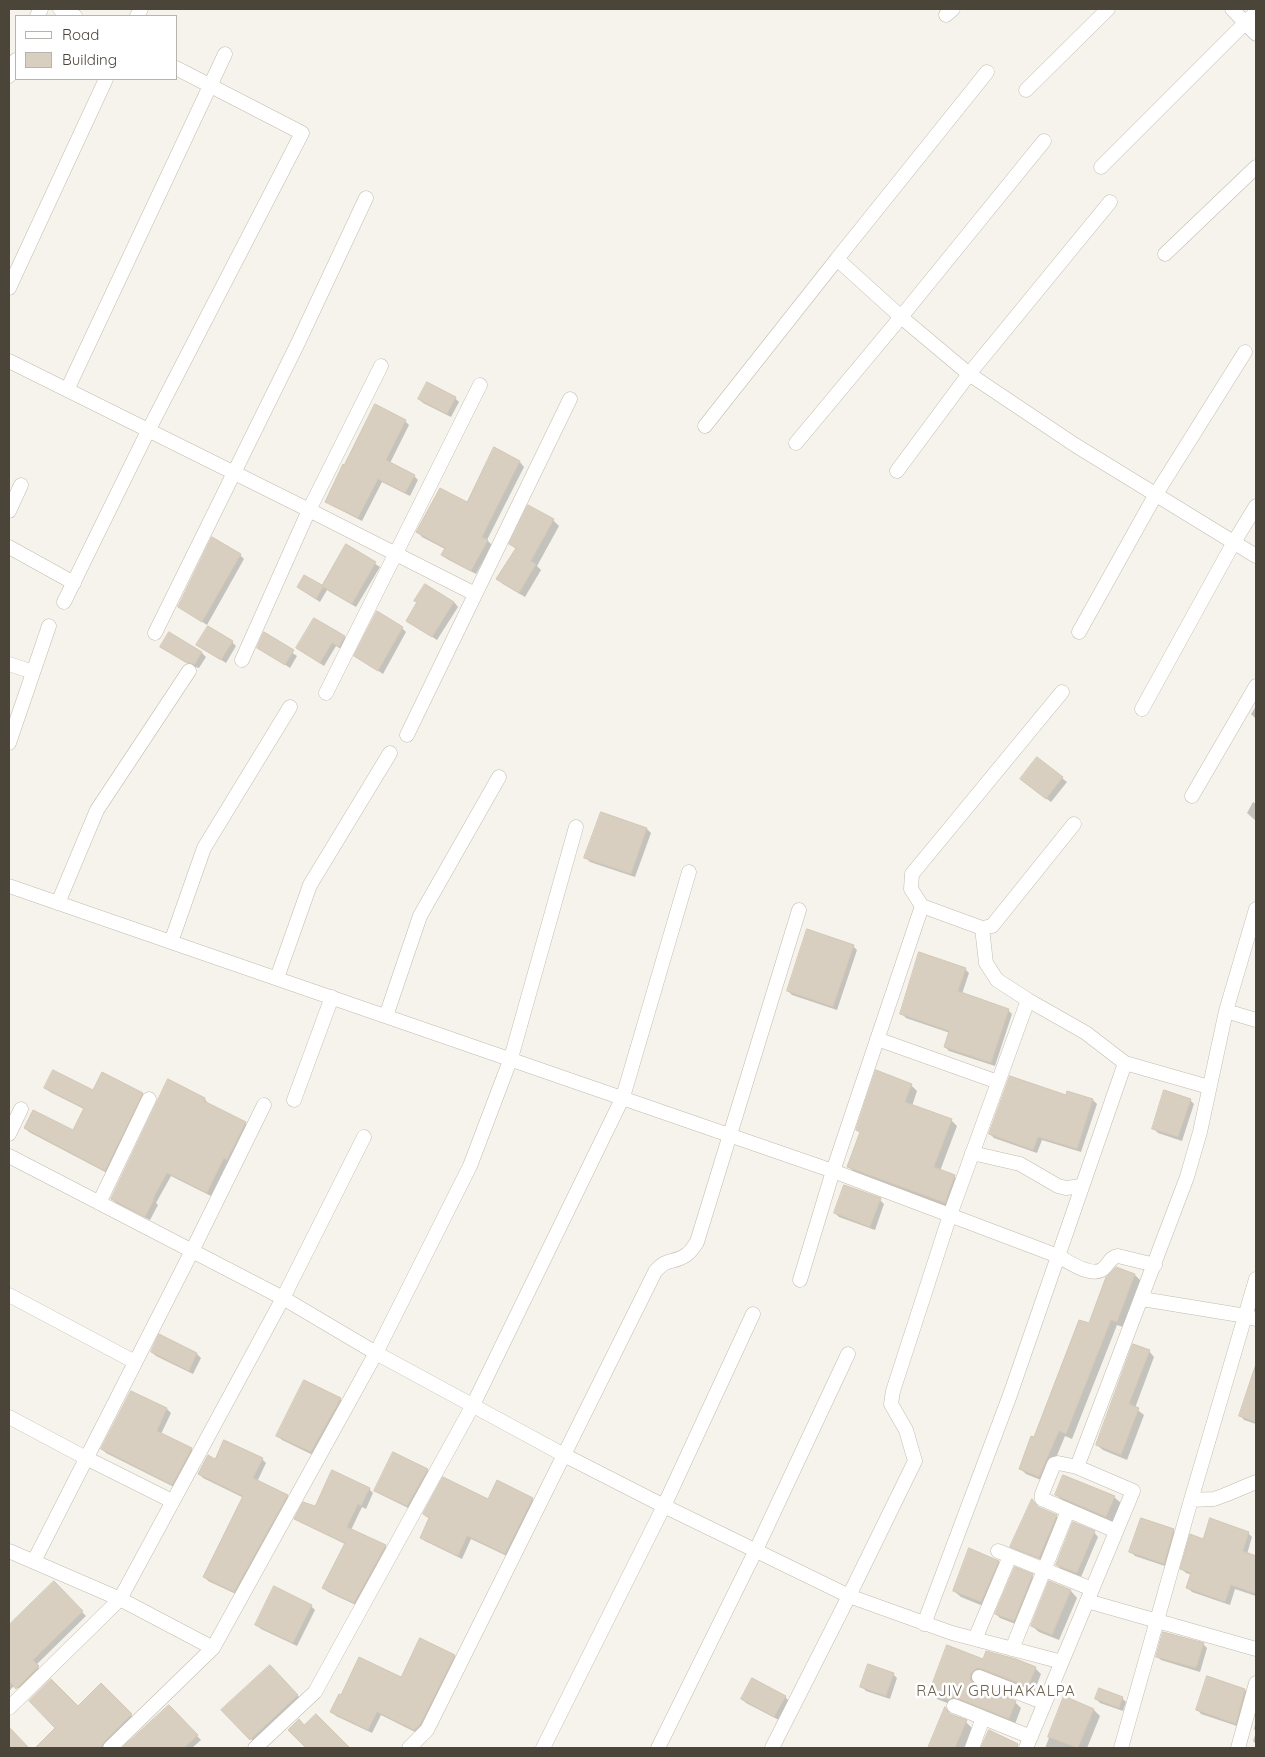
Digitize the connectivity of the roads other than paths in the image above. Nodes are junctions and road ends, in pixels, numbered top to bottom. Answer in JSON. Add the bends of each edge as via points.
{"nodes":[{"id":1,"x":60,"y":9,"type":"edge"},
{"id":2,"x":1108,"y":9,"type":"edge"},
{"id":3,"x":1232,"y":9,"type":"edge"},
{"id":4,"x":1256,"y":12,"type":"edge"},
{"id":5,"x":73,"y":15,"type":"edge"},
{"id":6,"x":1246,"y":22,"type":"junction"},
{"id":7,"x":1256,"y":34,"type":"edge"},
{"id":8,"x":225,"y":54,"type":"dead end"},
{"id":9,"x":15,"y":62,"type":"edge"},
{"id":10,"x":178,"y":69,"type":"edge"},
{"id":11,"x":987,"y":72,"type":"dead end"},
{"id":12,"x":9,"y":76,"type":"edge"},
{"id":13,"x":106,"y":80,"type":"edge"},
{"id":14,"x":211,"y":85,"type":"junction"},
{"id":15,"x":1026,"y":90,"type":"dead end"},
{"id":16,"x":1044,"y":140,"type":"dead end"},
{"id":17,"x":1102,"y":167,"type":"dead end"},
{"id":18,"x":1256,"y":167,"type":"edge"},
{"id":19,"x":366,"y":198,"type":"dead end"},
{"id":20,"x":1110,"y":202,"type":"dead end"},
{"id":21,"x":1165,"y":254,"type":"dead end"},
{"id":22,"x":837,"y":259,"type":"junction"},
{"id":23,"x":9,"y":288,"type":"edge"},
{"id":24,"x":901,"y":317,"type":"junction"},
{"id":25,"x":1245,"y":352,"type":"dead end"},
{"id":26,"x":9,"y":362,"type":"edge"},
{"id":27,"x":381,"y":366,"type":"dead end"},
{"id":28,"x":969,"y":374,"type":"junction"},
{"id":29,"x":480,"y":385,"type":"dead end"},
{"id":30,"x":67,"y":390,"type":"junction"},
{"id":31,"x":570,"y":398,"type":"dead end"},
{"id":32,"x":705,"y":426,"type":"dead end"},
{"id":33,"x":148,"y":431,"type":"junction"},
{"id":34,"x":796,"y":443,"type":"dead end"},
{"id":35,"x":897,"y":471,"type":"dead end"},
{"id":36,"x":234,"y":474,"type":"junction"},
{"id":37,"x":21,"y":485,"type":"dead end"},
{"id":38,"x":1156,"y":494,"type":"junction"},
{"id":39,"x":1256,"y":506,"type":"edge"},
{"id":40,"x":9,"y":510,"type":"edge"},
{"id":41,"x":309,"y":510,"type":"junction"},
{"id":42,"x":1234,"y":542,"type":"junction"},
{"id":43,"x":9,"y":547,"type":"edge"},
{"id":44,"x":396,"y":554,"type":"junction"},
{"id":45,"x":1256,"y":556,"type":"edge"},
{"id":46,"x":74,"y":582,"type":"junction"},
{"id":47,"x":475,"y":594,"type":"junction"},
{"id":48,"x":64,"y":602,"type":"dead end"},
{"id":49,"x":49,"y":626,"type":"dead end"},
{"id":50,"x":1079,"y":632,"type":"dead end"},
{"id":51,"x":155,"y":633,"type":"dead end"},
{"id":52,"x":242,"y":660,"type":"dead end"},
{"id":53,"x":9,"y":664,"type":"edge"},
{"id":54,"x":189,"y":671,"type":"dead end"},
{"id":55,"x":33,"y":672,"type":"junction"},
{"id":56,"x":1256,"y":686,"type":"edge"},
{"id":57,"x":1062,"y":692,"type":"dead end"},
{"id":58,"x":326,"y":693,"type":"dead end"},
{"id":59,"x":290,"y":707,"type":"dead end"},
{"id":60,"x":1142,"y":709,"type":"dead end"},
{"id":61,"x":407,"y":735,"type":"dead end"},
{"id":62,"x":9,"y":743,"type":"edge"},
{"id":63,"x":390,"y":752,"type":"dead end"},
{"id":64,"x":499,"y":777,"type":"dead end"},
{"id":65,"x":1192,"y":796,"type":"dead end"},
{"id":66,"x":1074,"y":824,"type":"dead end"},
{"id":67,"x":576,"y":827,"type":"dead end"},
{"id":68,"x":689,"y":872,"type":"dead end"},
{"id":69,"x":9,"y":886,"type":"edge"},
{"id":70,"x":58,"y":903,"type":"junction"},
{"id":71,"x":922,"y":906,"type":"junction"},
{"id":72,"x":799,"y":910,"type":"dead end"},
{"id":73,"x":1256,"y":910,"type":"edge"},
{"id":74,"x":982,"y":928,"type":"junction"},
{"id":75,"x":171,"y":942,"type":"junction"},
{"id":76,"x":278,"y":978,"type":"junction"},
{"id":77,"x":332,"y":997,"type":"junction"},
{"id":78,"x":1028,"y":1000,"type":"junction"},
{"id":79,"x":1226,"y":1011,"type":"junction"},
{"id":80,"x":386,"y":1016,"type":"junction"},
{"id":81,"x":1256,"y":1020,"type":"edge"},
{"id":82,"x":877,"y":1039,"type":"junction"},
{"id":83,"x":511,"y":1058,"type":"junction"},
{"id":84,"x":1125,"y":1063,"type":"junction"},
{"id":85,"x":998,"y":1082,"type":"junction"},
{"id":86,"x":1209,"y":1087,"type":"junction"},
{"id":87,"x":623,"y":1098,"type":"junction"},
{"id":88,"x":149,"y":1099,"type":"dead end"},
{"id":89,"x":294,"y":1100,"type":"dead end"},
{"id":90,"x":264,"y":1105,"type":"dead end"},
{"id":91,"x":21,"y":1109,"type":"dead end"},
{"id":92,"x":9,"y":1134,"type":"edge"},
{"id":93,"x":729,"y":1134,"type":"junction"},
{"id":94,"x":364,"y":1137,"type":"dead end"},
{"id":95,"x":972,"y":1153,"type":"junction"},
{"id":96,"x":9,"y":1156,"type":"edge"},
{"id":97,"x":833,"y":1170,"type":"junction"},
{"id":98,"x":1082,"y":1186,"type":"junction"},
{"id":99,"x":99,"y":1203,"type":"junction"},
{"id":100,"x":950,"y":1215,"type":"junction"},
{"id":101,"x":192,"y":1251,"type":"junction"},
{"id":102,"x":1058,"y":1256,"type":"junction"},
{"id":103,"x":1154,"y":1265,"type":"junction"},
{"id":104,"x":1256,"y":1279,"type":"edge"},
{"id":105,"x":800,"y":1280,"type":"dead end"},
{"id":106,"x":9,"y":1295,"type":"edge"},
{"id":107,"x":283,"y":1298,"type":"junction"},
{"id":108,"x":1142,"y":1299,"type":"junction"},
{"id":109,"x":753,"y":1314,"type":"dead end"},
{"id":110,"x":1251,"y":1317,"type":"edge"},
{"id":111,"x":376,"y":1353,"type":"junction"},
{"id":112,"x":848,"y":1354,"type":"dead end"},
{"id":113,"x":136,"y":1362,"type":"junction"},
{"id":114,"x":473,"y":1405,"type":"junction"},
{"id":115,"x":9,"y":1417,"type":"edge"},
{"id":116,"x":564,"y":1455,"type":"junction"},
{"id":117,"x":86,"y":1458,"type":"junction"},
{"id":118,"x":1077,"y":1467,"type":"junction"},
{"id":119,"x":1256,"y":1482,"type":"edge"},
{"id":120,"x":1191,"y":1500,"type":"junction"},
{"id":121,"x":172,"y":1501,"type":"junction"},
{"id":122,"x":664,"y":1506,"type":"junction"},
{"id":123,"x":1068,"y":1511,"type":"junction"},
{"id":124,"x":1116,"y":1531,"type":"junction"},
{"id":125,"x":756,"y":1550,"type":"junction"},
{"id":126,"x":9,"y":1551,"type":"edge"},
{"id":127,"x":34,"y":1561,"type":"junction"},
{"id":128,"x":1044,"y":1570,"type":"junction"},
{"id":129,"x":1090,"y":1595,"type":"junction"},
{"id":130,"x":849,"y":1596,"type":"junction"},
{"id":131,"x":120,"y":1599,"type":"junction"},
{"id":132,"x":1157,"y":1621,"type":"junction"},
{"id":133,"x":924,"y":1624,"type":"junction"},
{"id":134,"x":975,"y":1639,"type":"junction"},
{"id":135,"x":213,"y":1648,"type":"junction"},
{"id":136,"x":1012,"y":1649,"type":"junction"},
{"id":137,"x":1256,"y":1649,"type":"edge"},
{"id":138,"x":1062,"y":1662,"type":"junction"},
{"id":139,"x":979,"y":1677,"type":"dead end"},
{"id":140,"x":1256,"y":1683,"type":"edge"},
{"id":141,"x":1045,"y":1703,"type":"junction"},
{"id":142,"x":954,"y":1706,"type":"dead end"},
{"id":143,"x":9,"y":1708,"type":"edge"},
{"id":144,"x":983,"y":1718,"type":"junction"},
{"id":145,"x":1028,"y":1742,"type":"edge"},
{"id":146,"x":110,"y":1748,"type":"edge"},
{"id":147,"x":255,"y":1748,"type":"edge"},
{"id":148,"x":409,"y":1748,"type":"edge"},
{"id":149,"x":543,"y":1748,"type":"edge"},
{"id":150,"x":658,"y":1748,"type":"edge"},
{"id":151,"x":772,"y":1748,"type":"edge"},
{"id":152,"x":972,"y":1748,"type":"edge"},
{"id":153,"x":1121,"y":1748,"type":"edge"},
{"id":154,"x":1238,"y":1748,"type":"edge"}],
"edges":[{"from":1,"to":5,"type":"street"},
{"from":2,"to":15,"type":"street"},
{"from":3,"to":6,"type":"street"},
{"from":4,"to":6,"type":"street"},
{"from":6,"to":7,"type":"street"},
{"from":6,"to":17,"type":"street"},
{"from":8,"to":14,"type":"street"},
{"from":9,"to":12,"type":"street"},
{"from":10,"to":14,"type":"street"},
{"from":11,"to":22,"type":"street"},
{"from":13,"to":23,"type":"street"},
{"from":14,"to":30,"type":"street"},
{"from":14,"to":33,"type":"street","via":[[302,133]]},
{"from":16,"to":24,"type":"street"},
{"from":18,"to":21,"type":"street"},
{"from":19,"to":36,"type":"street"},
{"from":20,"to":28,"type":"street"},
{"from":22,"to":24,"type":"street"},
{"from":22,"to":32,"type":"street"},
{"from":24,"to":28,"type":"street"},
{"from":24,"to":34,"type":"street"},
{"from":25,"to":38,"type":"street"},
{"from":26,"to":30,"type":"street"},
{"from":27,"to":41,"type":"street"},
{"from":28,"to":35,"type":"street"},
{"from":28,"to":38,"type":"street"},
{"from":29,"to":44,"type":"street"},
{"from":30,"to":33,"type":"street"},
{"from":31,"to":47,"type":"street"},
{"from":33,"to":36,"type":"street"},
{"from":33,"to":46,"type":"street"},
{"from":36,"to":41,"type":"street"},
{"from":36,"to":51,"type":"street"},
{"from":37,"to":40,"type":"street"},
{"from":38,"to":42,"type":"street"},
{"from":38,"to":50,"type":"street"},
{"from":39,"to":42,"type":"street"},
{"from":41,"to":44,"type":"street"},
{"from":41,"to":52,"type":"street"},
{"from":42,"to":45,"type":"street"},
{"from":42,"to":60,"type":"street"},
{"from":43,"to":46,"type":"street"},
{"from":44,"to":47,"type":"street"},
{"from":44,"to":58,"type":"street"},
{"from":46,"to":48,"type":"street"},
{"from":47,"to":61,"type":"street"},
{"from":49,"to":55,"type":"street"},
{"from":53,"to":55,"type":"street"},
{"from":54,"to":70,"type":"street","via":[[97,810]]},
{"from":55,"to":62,"type":"street"},
{"from":56,"to":65,"type":"street"},
{"from":57,"to":71,"type":"street","via":[[912,874],[911,889]]},
{"from":59,"to":75,"type":"street","via":[[204,848]]},
{"from":63,"to":76,"type":"street","via":[[310,885]]},
{"from":64,"to":80,"type":"street","via":[[420,916]]},
{"from":66,"to":74,"type":"street","via":[[992,926]]},
{"from":67,"to":83,"type":"street"},
{"from":68,"to":87,"type":"street"},
{"from":69,"to":70,"type":"street"},
{"from":70,"to":75,"type":"street"},
{"from":71,"to":74,"type":"street"},
{"from":71,"to":82,"type":"street"},
{"from":72,"to":93,"type":"street"},
{"from":73,"to":79,"type":"street"},
{"from":74,"to":78,"type":"street","via":[[986,963],[997,980]]},
{"from":75,"to":76,"type":"street"},
{"from":76,"to":77,"type":"street"},
{"from":77,"to":80,"type":"street"},
{"from":77,"to":89,"type":"street"},
{"from":78,"to":84,"type":"street","via":[[1086,1033]]},
{"from":78,"to":85,"type":"street"},
{"from":79,"to":81,"type":"street"},
{"from":79,"to":86,"type":"street"},
{"from":80,"to":83,"type":"street"},
{"from":82,"to":85,"type":"street"},
{"from":82,"to":97,"type":"street"},
{"from":83,"to":87,"type":"street"},
{"from":83,"to":111,"type":"street","via":[[470,1166]]},
{"from":84,"to":86,"type":"street"},
{"from":84,"to":98,"type":"street"},
{"from":85,"to":95,"type":"street"},
{"from":86,"to":103,"type":"street","via":[[1187,1177]]},
{"from":87,"to":93,"type":"street"},
{"from":87,"to":114,"type":"street"},
{"from":88,"to":99,"type":"street"},
{"from":90,"to":101,"type":"street"},
{"from":91,"to":92,"type":"street"},
{"from":93,"to":97,"type":"street"},
{"from":93,"to":116,"type":"street","via":[[696,1242],[688,1254],[661,1264],[655,1272]]},
{"from":94,"to":107,"type":"street"},
{"from":95,"to":98,"type":"street","via":[[1020,1164],[1058,1186]]},
{"from":95,"to":100,"type":"street"},
{"from":96,"to":99,"type":"street"},
{"from":97,"to":100,"type":"street"},
{"from":97,"to":105,"type":"street"},
{"from":98,"to":102,"type":"street"},
{"from":99,"to":101,"type":"street"},
{"from":100,"to":102,"type":"street"},
{"from":100,"to":130,"type":"street","via":[[891,1404],[906,1430],[915,1461]]},
{"from":101,"to":107,"type":"street"},
{"from":101,"to":113,"type":"street"},
{"from":102,"to":103,"type":"street","via":[[1095,1272],[1102,1270],[1114,1256]]},
{"from":102,"to":133,"type":"street"},
{"from":103,"to":108,"type":"street"},
{"from":104,"to":110,"type":"street"},
{"from":106,"to":113,"type":"street"},
{"from":107,"to":111,"type":"street"},
{"from":107,"to":121,"type":"street"},
{"from":108,"to":110,"type":"street"},
{"from":108,"to":118,"type":"street"},
{"from":109,"to":122,"type":"street"},
{"from":110,"to":120,"type":"street"},
{"from":111,"to":114,"type":"street"},
{"from":111,"to":135,"type":"street"},
{"from":112,"to":125,"type":"street"},
{"from":113,"to":117,"type":"street"},
{"from":114,"to":116,"type":"street"},
{"from":114,"to":147,"type":"street","via":[[315,1692]]},
{"from":115,"to":117,"type":"street"},
{"from":116,"to":122,"type":"street"},
{"from":116,"to":148,"type":"street","via":[[427,1730]]},
{"from":117,"to":121,"type":"street"},
{"from":117,"to":127,"type":"street"},
{"from":118,"to":123,"type":"street","via":[[1054,1464],[1042,1494],[1045,1501]]},
{"from":118,"to":124,"type":"street","via":[[1133,1491]]},
{"from":119,"to":120,"type":"street","via":[[1225,1496]]},
{"from":120,"to":132,"type":"street"},
{"from":121,"to":131,"type":"street"},
{"from":122,"to":125,"type":"street"},
{"from":122,"to":149,"type":"street"},
{"from":123,"to":124,"type":"street"},
{"from":123,"to":128,"type":"street"},
{"from":124,"to":129,"type":"street"},
{"from":125,"to":130,"type":"street"},
{"from":125,"to":150,"type":"street"},
{"from":126,"to":127,"type":"street"},
{"from":127,"to":131,"type":"street"},
{"from":128,"to":129,"type":"street"},
{"from":128,"to":134,"type":"street","via":[[1004,1553]]},
{"from":128,"to":136,"type":"street"},
{"from":129,"to":132,"type":"street"},
{"from":129,"to":138,"type":"street"},
{"from":130,"to":133,"type":"street"},
{"from":130,"to":151,"type":"street"},
{"from":131,"to":135,"type":"street"},
{"from":131,"to":143,"type":"street"},
{"from":132,"to":137,"type":"street"},
{"from":132,"to":153,"type":"street"},
{"from":133,"to":134,"type":"street"},
{"from":134,"to":136,"type":"street"},
{"from":135,"to":146,"type":"street"},
{"from":136,"to":138,"type":"street"},
{"from":138,"to":141,"type":"street"},
{"from":139,"to":141,"type":"street"},
{"from":140,"to":154,"type":"street"},
{"from":141,"to":145,"type":"street"},
{"from":142,"to":144,"type":"street"},
{"from":144,"to":145,"type":"street"},
{"from":144,"to":152,"type":"street"}]}
